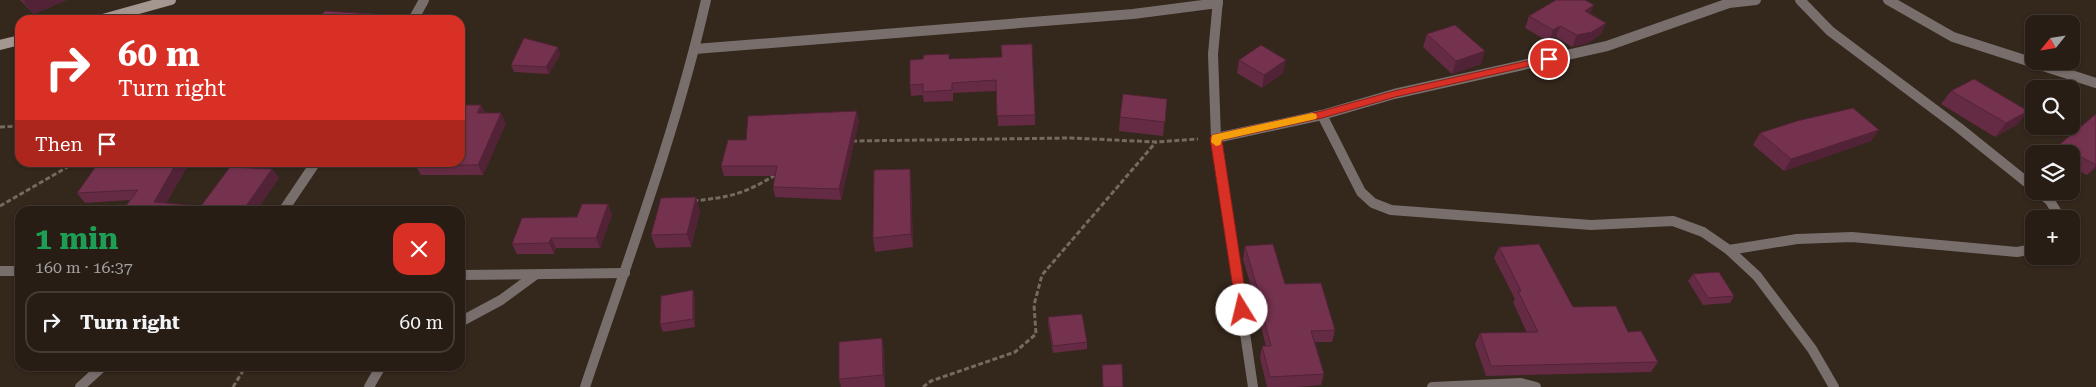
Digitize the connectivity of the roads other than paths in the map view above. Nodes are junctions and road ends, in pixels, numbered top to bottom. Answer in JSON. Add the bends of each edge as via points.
{"nodes":[{"id":1,"x":171,"y":0,"type":"edge"},
{"id":2,"x":424,"y":0,"type":"edge"},
{"id":3,"x":706,"y":0,"type":"edge"},
{"id":4,"x":1756,"y":0,"type":"edge"},
{"id":5,"x":1800,"y":0,"type":"edge"},
{"id":6,"x":1888,"y":0,"type":"edge"},
{"id":7,"x":1218,"y":1,"type":"edge"},
{"id":8,"x":117,"y":15,"type":"edge"},
{"id":9,"x":416,"y":15,"type":"edge"},
{"id":10,"x":15,"y":41,"type":"edge"},
{"id":11,"x":0,"y":45,"type":"edge"},
{"id":12,"x":695,"y":49,"type":"junction"},
{"id":13,"x":2096,"y":83,"type":"edge"},
{"id":14,"x":1322,"y":115,"type":"junction"},
{"id":15,"x":1216,"y":138,"type":"junction"},
{"id":16,"x":313,"y":167,"type":"edge"},
{"id":17,"x":2025,"y":181,"type":"edge"},
{"id":18,"x":286,"y":206,"type":"edge"},
{"id":19,"x":1729,"y":250,"type":"junction"},
{"id":20,"x":2025,"y":251,"type":"edge"},
{"id":21,"x":0,"y":270,"type":"edge"},
{"id":22,"x":15,"y":271,"type":"edge"},
{"id":23,"x":625,"y":273,"type":"junction"},
{"id":24,"x":535,"y":275,"type":"junction"},
{"id":25,"x":465,"y":276,"type":"edge"},
{"id":26,"x":465,"y":319,"type":"edge"},
{"id":27,"x":98,"y":371,"type":"edge"},
{"id":28,"x":378,"y":371,"type":"edge"},
{"id":29,"x":80,"y":387,"type":"edge"},
{"id":30,"x":369,"y":387,"type":"edge"},
{"id":31,"x":585,"y":387,"type":"edge"},
{"id":32,"x":1253,"y":387,"type":"edge"},
{"id":33,"x":1432,"y":387,"type":"edge"},
{"id":34,"x":1536,"y":387,"type":"edge"},
{"id":35,"x":1834,"y":387,"type":"edge"}],
"edges":[{"from":1,"to":8,"type":"main road"},
{"from":2,"to":9,"type":"street"},
{"from":3,"to":12,"type":"street"},
{"from":4,"to":14,"type":"street","via":[[1730,3],[1607,46],[1394,94]]},
{"from":5,"to":17,"type":"street","via":[[1830,31]]},
{"from":6,"to":13,"type":"street","via":[[1953,37]]},
{"from":7,"to":12,"type":"street","via":[[1133,14]]},
{"from":7,"to":15,"type":"street","via":[[1214,54]]},
{"from":10,"to":11,"type":"main road"},
{"from":12,"to":23,"type":"street"},
{"from":14,"to":15,"type":"street"},
{"from":14,"to":19,"type":"street","via":[[1361,192],[1373,203],[1391,210],[1591,226],[1673,222],[1703,232]]},
{"from":15,"to":32,"type":"street"},
{"from":16,"to":18,"type":"street"},
{"from":19,"to":20,"type":"street","via":[[1797,238],[1852,237]]},
{"from":19,"to":35,"type":"street","via":[[1757,276],[1812,349]]},
{"from":21,"to":22,"type":"street"},
{"from":23,"to":24,"type":"street"},
{"from":23,"to":31,"type":"street"},
{"from":24,"to":25,"type":"street"},
{"from":24,"to":26,"type":"street","via":[[501,300]]},
{"from":27,"to":29,"type":"street"},
{"from":28,"to":30,"type":"street"},
{"from":33,"to":34,"type":"street","via":[[1521,383]]}]}
